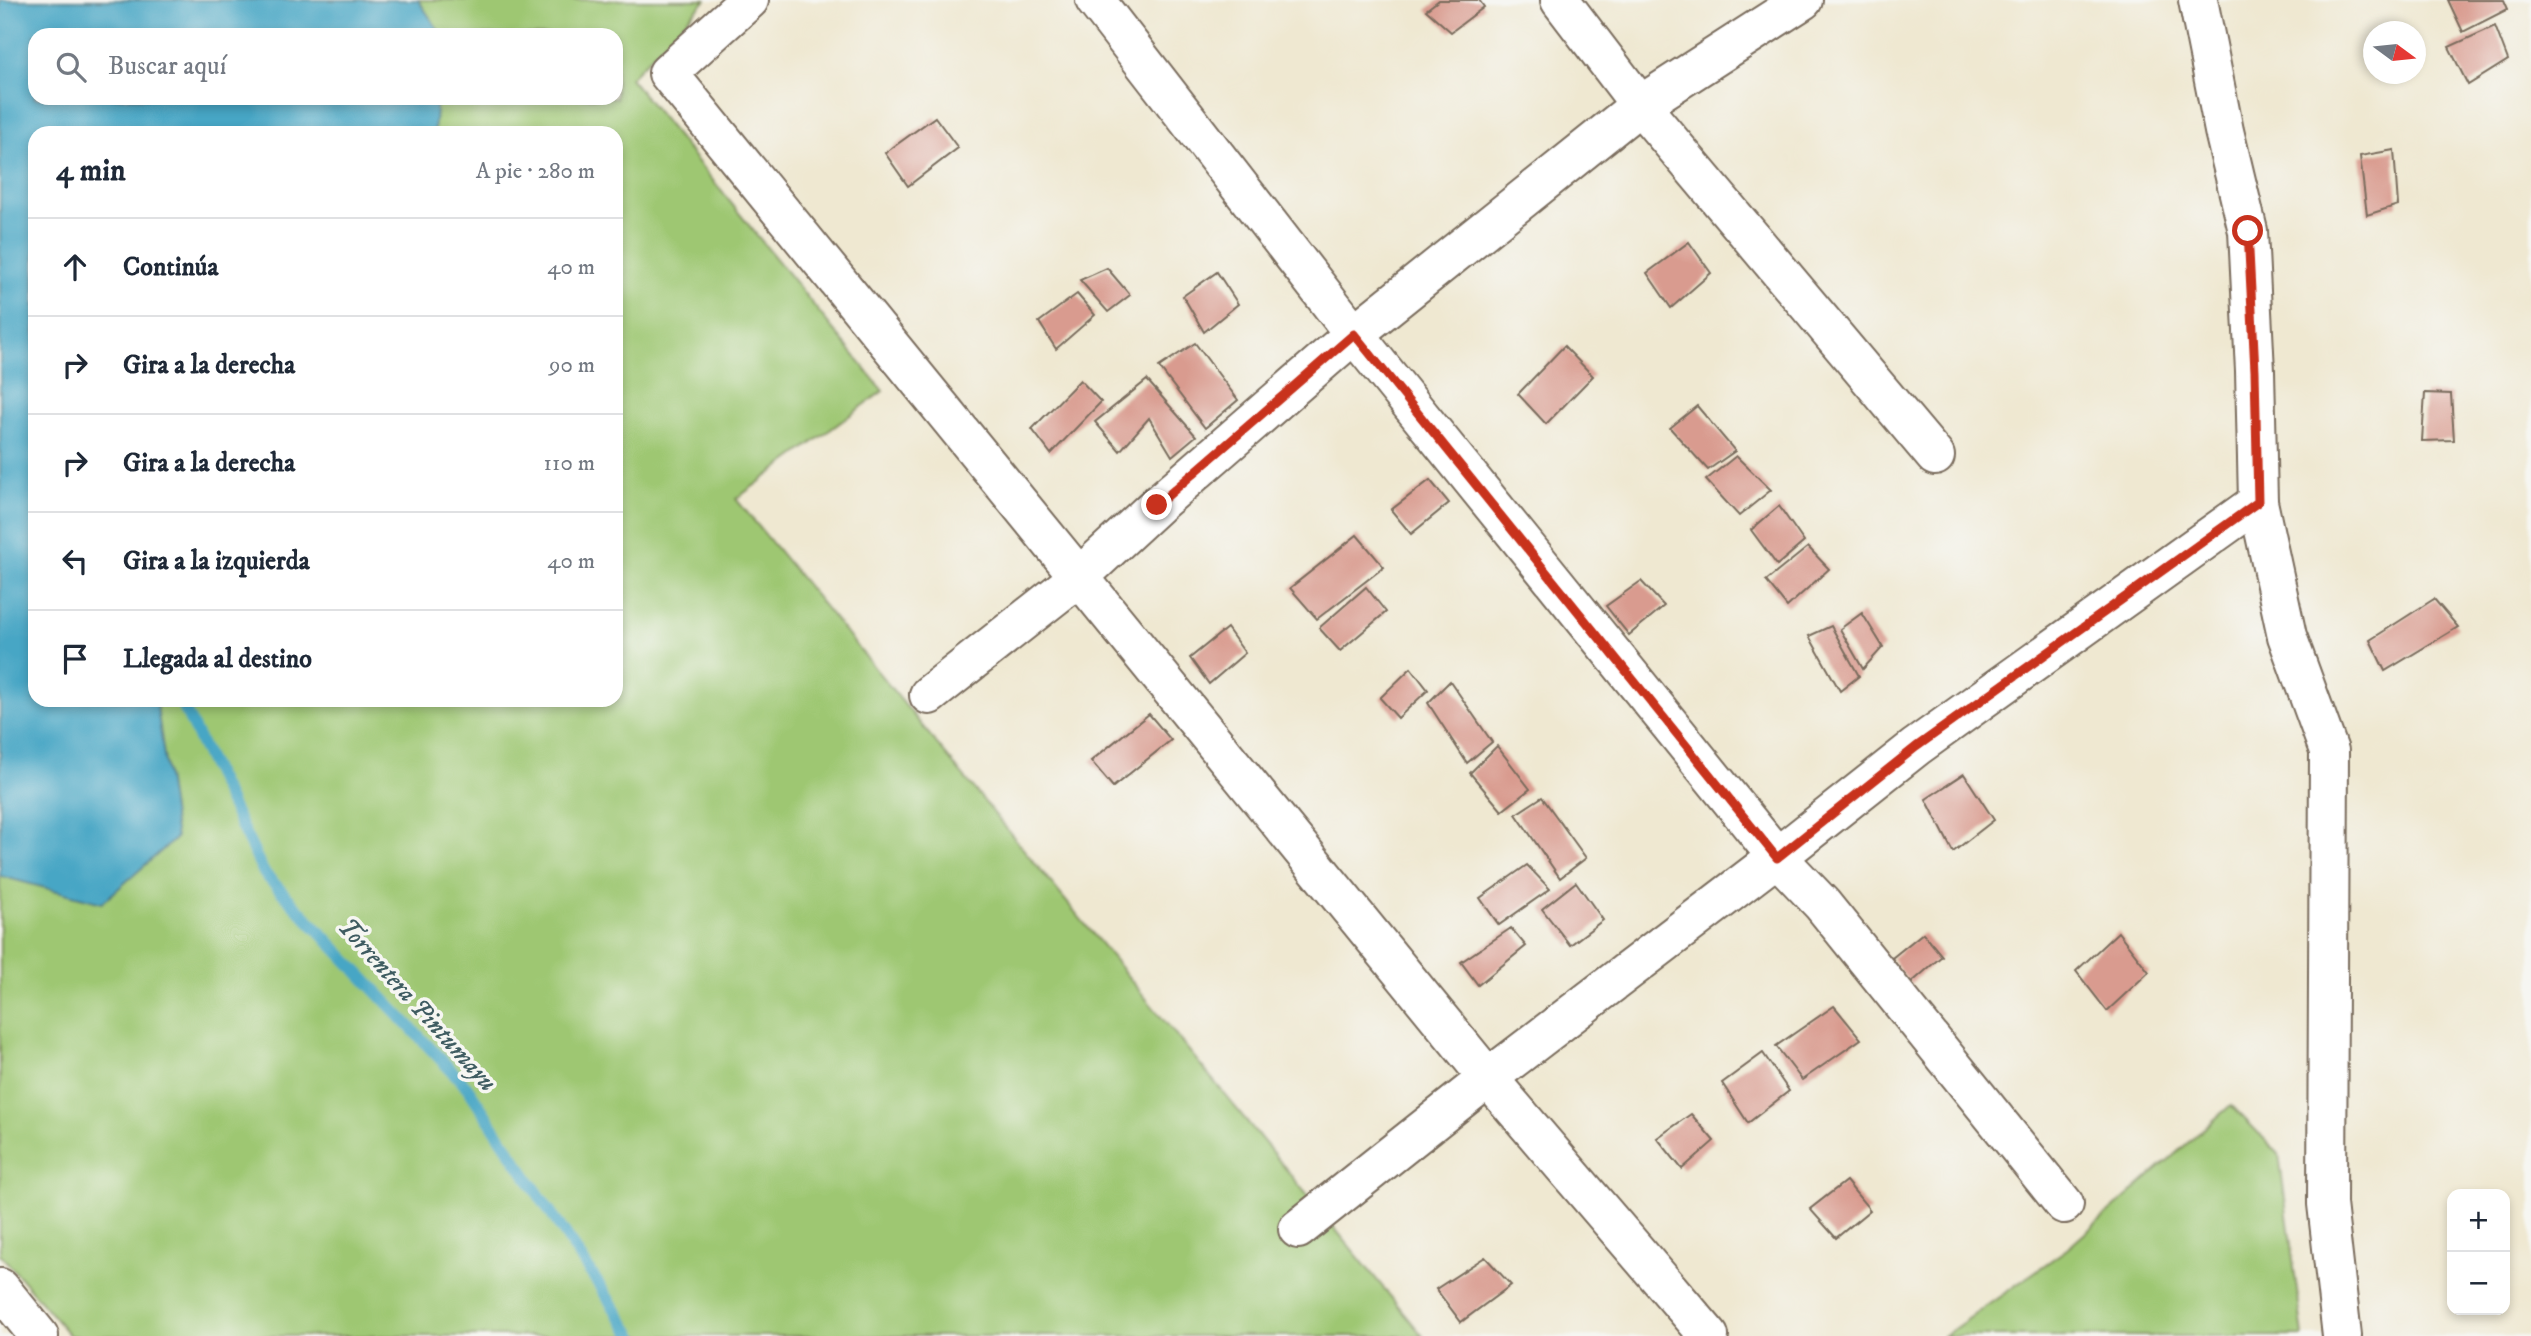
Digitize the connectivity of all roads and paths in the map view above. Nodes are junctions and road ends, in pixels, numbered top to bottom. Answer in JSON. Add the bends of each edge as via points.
{"nodes":[{"id":1,"x":749,"y":0,"type":"edge"},
{"id":2,"x":1095,"y":0,"type":"edge"},
{"id":3,"x":1560,"y":0,"type":"edge"},
{"id":4,"x":1803,"y":0,"type":"edge"},
{"id":5,"x":2199,"y":0,"type":"edge"},
{"id":6,"x":1640,"y":105,"type":"junction"},
{"id":7,"x":1354,"y":334,"type":"junction"},
{"id":8,"x":1935,"y":456,"type":"dead end"},
{"id":9,"x":2258,"y":502,"type":"junction"},
{"id":10,"x":1079,"y":577,"type":"junction"},
{"id":11,"x":929,"y":695,"type":"dead end"},
{"id":12,"x":1777,"y":858,"type":"junction"},
{"id":13,"x":1488,"y":1078,"type":"junction"},
{"id":14,"x":2064,"y":1204,"type":"dead end"},
{"id":15,"x":1298,"y":1229,"type":"dead end"},
{"id":16,"x":0,"y":1288,"type":"edge"},
{"id":17,"x":39,"y":1336,"type":"edge"},
{"id":18,"x":1709,"y":1336,"type":"edge"},
{"id":19,"x":2342,"y":1336,"type":"edge"}],
"edges":[{"from":1,"to":10,"type":"street","via":[[668,73]]},
{"from":2,"to":7,"type":"street"},
{"from":3,"to":6,"type":"street"},
{"from":4,"to":6,"type":"street"},
{"from":5,"to":9,"type":"street","via":[[2248,231]]},
{"from":6,"to":7,"type":"street"},
{"from":6,"to":8,"type":"street"},
{"from":7,"to":10,"type":"street"},
{"from":7,"to":12,"type":"street"},
{"from":9,"to":12,"type":"street","via":[[1916,747]]},
{"from":9,"to":19,"type":"street","via":[[2287,635],[2329,751],[2328,1204]]},
{"from":10,"to":11,"type":"street"},
{"from":10,"to":13,"type":"street"},
{"from":12,"to":13,"type":"street"},
{"from":12,"to":14,"type":"street","via":[[1822,904]]},
{"from":13,"to":15,"type":"street"},
{"from":13,"to":18,"type":"street"},
{"from":16,"to":17,"type":"street"}]}
